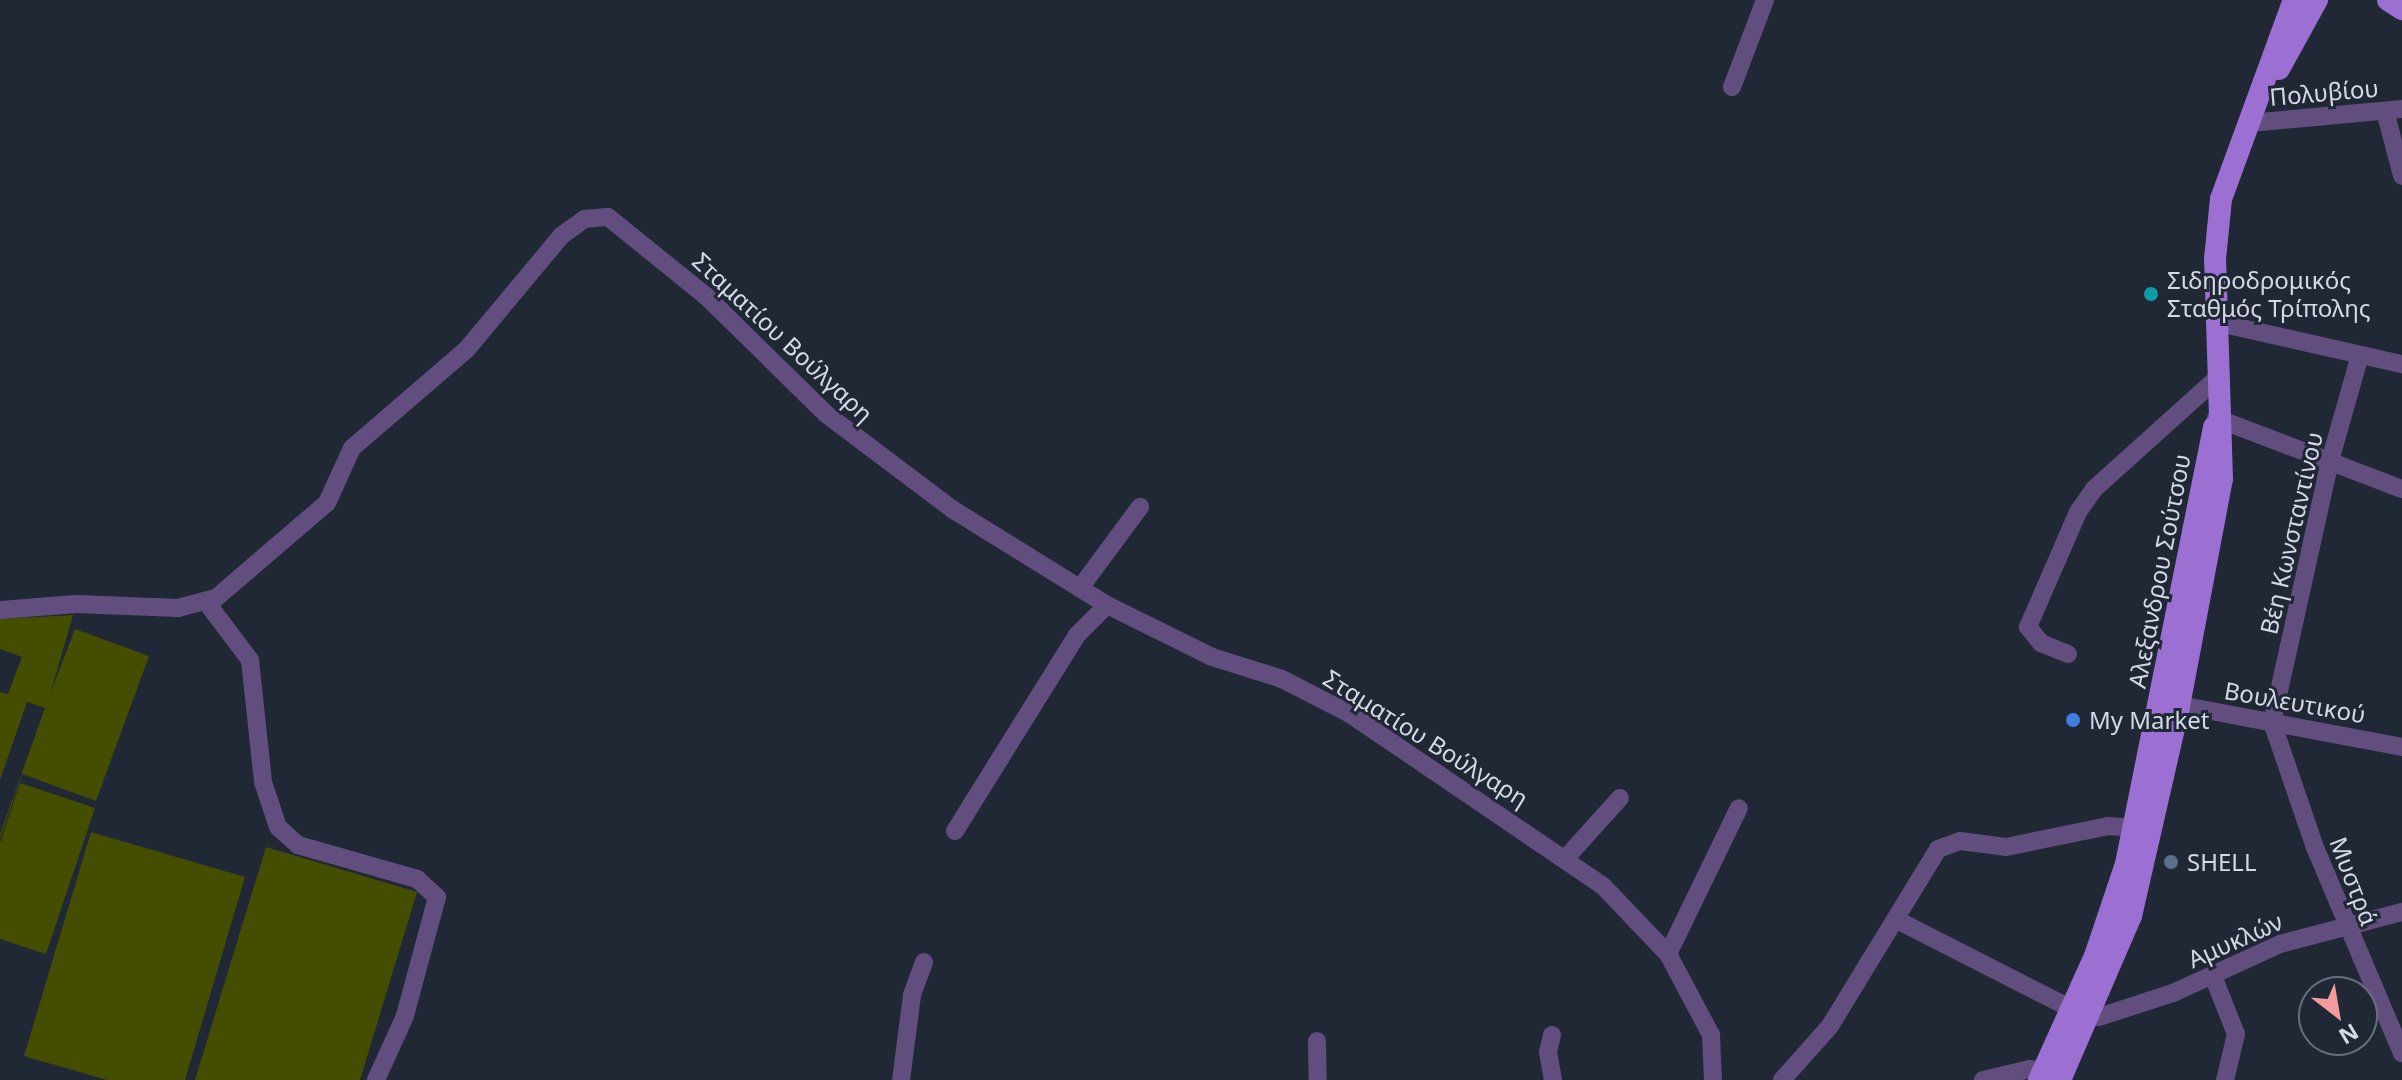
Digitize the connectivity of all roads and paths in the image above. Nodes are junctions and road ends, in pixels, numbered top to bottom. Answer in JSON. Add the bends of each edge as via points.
{"nodes":[{"id":1,"x":1765,"y":0,"type":"edge"},
{"id":2,"x":2294,"y":0,"type":"edge"},
{"id":3,"x":2317,"y":0,"type":"edge"},
{"id":4,"x":2388,"y":0,"type":"edge"},
{"id":5,"x":2402,"y":9,"type":"edge"},
{"id":6,"x":1732,"y":87,"type":"dead end"},
{"id":7,"x":2393,"y":110,"type":"edge"},
{"id":8,"x":2250,"y":123,"type":"junction"},
{"id":9,"x":2402,"y":176,"type":"edge"},
{"id":10,"x":2215,"y":322,"type":"junction"},
{"id":11,"x":2360,"y":355,"type":"junction"},
{"id":12,"x":2402,"y":364,"type":"edge"},
{"id":13,"x":2216,"y":379,"type":"junction"},
{"id":14,"x":2216,"y":418,"type":"junction"},
{"id":15,"x":2330,"y":461,"type":"junction"},
{"id":16,"x":2402,"y":489,"type":"edge"},
{"id":17,"x":1140,"y":507,"type":"dead end"},
{"id":18,"x":1080,"y":588,"type":"junction"},
{"id":19,"x":207,"y":603,"type":"junction"},
{"id":20,"x":1107,"y":605,"type":"junction"},
{"id":21,"x":0,"y":610,"type":"edge"},
{"id":22,"x":2068,"y":654,"type":"dead end"},
{"id":23,"x":2170,"y":703,"type":"junction"},
{"id":24,"x":2272,"y":722,"type":"junction"},
{"id":25,"x":2402,"y":747,"type":"edge"},
{"id":26,"x":1620,"y":798,"type":"dead end"},
{"id":27,"x":1739,"y":808,"type":"dead end"},
{"id":28,"x":2135,"y":828,"type":"junction"},
{"id":29,"x":955,"y":831,"type":"dead end"},
{"id":30,"x":1565,"y":859,"type":"junction"},
{"id":31,"x":2402,"y":912,"type":"edge"},
{"id":32,"x":1897,"y":920,"type":"junction"},
{"id":33,"x":2347,"y":929,"type":"junction"},
{"id":34,"x":1668,"y":954,"type":"junction"},
{"id":35,"x":924,"y":962,"type":"dead end"},
{"id":36,"x":2213,"y":976,"type":"junction"},
{"id":37,"x":2080,"y":1012,"type":"junction"},
{"id":38,"x":1552,"y":1035,"type":"dead end"},
{"id":39,"x":1317,"y":1041,"type":"dead end"},
{"id":40,"x":2402,"y":1053,"type":"edge"},
{"id":41,"x":2051,"y":1076,"type":"edge"},
{"id":42,"x":376,"y":1080,"type":"edge"},
{"id":43,"x":901,"y":1080,"type":"edge"},
{"id":44,"x":1318,"y":1080,"type":"edge"},
{"id":45,"x":1553,"y":1080,"type":"edge"},
{"id":46,"x":1713,"y":1080,"type":"edge"},
{"id":47,"x":1782,"y":1080,"type":"edge"},
{"id":48,"x":1983,"y":1080,"type":"edge"},
{"id":49,"x":2225,"y":1080,"type":"edge"}],
"edges":[{"from":1,"to":6,"type":"street"},
{"from":2,"to":8,"type":"main road","name":"Αλεξανδρου Σούτσου"},
{"from":3,"to":8,"type":"main road","name":"Αλεξανδρου Σούτσου"},
{"from":4,"to":5,"type":"main road"},
{"from":7,"to":8,"type":"street","name":"Πολυβίου"},
{"from":7,"to":9,"type":"street"},
{"from":8,"to":10,"type":"main road","name":"Αλεξανδρου Σούτσου","via":[[2221,199]]},
{"from":10,"to":11,"type":"street"},
{"from":10,"to":13,"type":"main road","name":"Αλεξανδρου Σούτσου"},
{"from":11,"to":12,"type":"street"},
{"from":11,"to":15,"type":"street","name":"Βέη Κωνσταντίνου"},
{"from":13,"to":14,"type":"main road","name":"Αλεξανδρου Σούτσου"},
{"from":13,"to":22,"type":"street","via":[[2094,489],[2078,512],[2028,627],[2041,643]]},
{"from":14,"to":15,"type":"street"},
{"from":14,"to":23,"type":"main road","name":"Αλεξανδρου Σούτσου","via":[[2200,478]]},
{"from":15,"to":16,"type":"street"},
{"from":15,"to":24,"type":"street","name":"Βέη Κωνσταντίνου"},
{"from":17,"to":18,"type":"street"},
{"from":18,"to":19,"type":"street","name":"Σταματίου Βούλγαρη","via":[[887,461],[826,414],[706,296],[618,222],[595,215],[561,236],[467,349],[352,448],[327,503]]},
{"from":18,"to":20,"type":"street","name":"Σταματίου Βούλγαρη"},
{"from":19,"to":21,"type":"street","via":[[178,608],[76,604]]},
{"from":19,"to":42,"type":"street","via":[[250,660],[263,782],[278,827],[298,845],[417,879],[437,897],[405,1016]]},
{"from":20,"to":29,"type":"street","via":[[1077,635]]},
{"from":20,"to":30,"type":"street","name":"Σταματίου Βούλγαρη","via":[[1212,657],[1282,679],[1350,714]]},
{"from":23,"to":24,"type":"street","name":"Βουλευτικού"},
{"from":23,"to":28,"type":"main road","name":"Αλεξανδρου Σούτσου"},
{"from":23,"to":37,"type":"main road","name":"Αλεξανδρου Σούτσου","via":[[2131,916]]},
{"from":24,"to":25,"type":"street","name":"Βουλευτικού"},
{"from":24,"to":33,"type":"street","name":"Μυστρά"},
{"from":26,"to":30,"type":"street"},
{"from":27,"to":34,"type":"street"},
{"from":28,"to":32,"type":"street","via":[[2108,826],[2006,847],[1949,843],[1938,849]]},
{"from":28,"to":37,"type":"main road","name":"Αλεξανδρου Σούτσου"},
{"from":30,"to":34,"type":"street","name":"Σταματίου Βούλγαρη","via":[[1635,916]]},
{"from":31,"to":33,"type":"street","name":"Αμυκλών"},
{"from":32,"to":37,"type":"street"},
{"from":32,"to":47,"type":"street","via":[[1830,1026]]},
{"from":33,"to":36,"type":"street","name":"Αμυκλών","via":[[2280,944]]},
{"from":33,"to":40,"type":"street","name":"Μυστρά"},
{"from":34,"to":46,"type":"street","name":"Σταματίου Βούλγαρη","via":[[1711,1035]]},
{"from":35,"to":43,"type":"street","via":[[912,995]]},
{"from":36,"to":37,"type":"street","name":"Αμυκλών","via":[[2125,1011]]},
{"from":36,"to":49,"type":"street","via":[[2236,1034]]},
{"from":37,"to":41,"type":"main road","name":"Αλεξανδρου Σούτσου"},
{"from":38,"to":45,"type":"street"},
{"from":39,"to":44,"type":"street"},
{"from":41,"to":48,"type":"street"}]}
